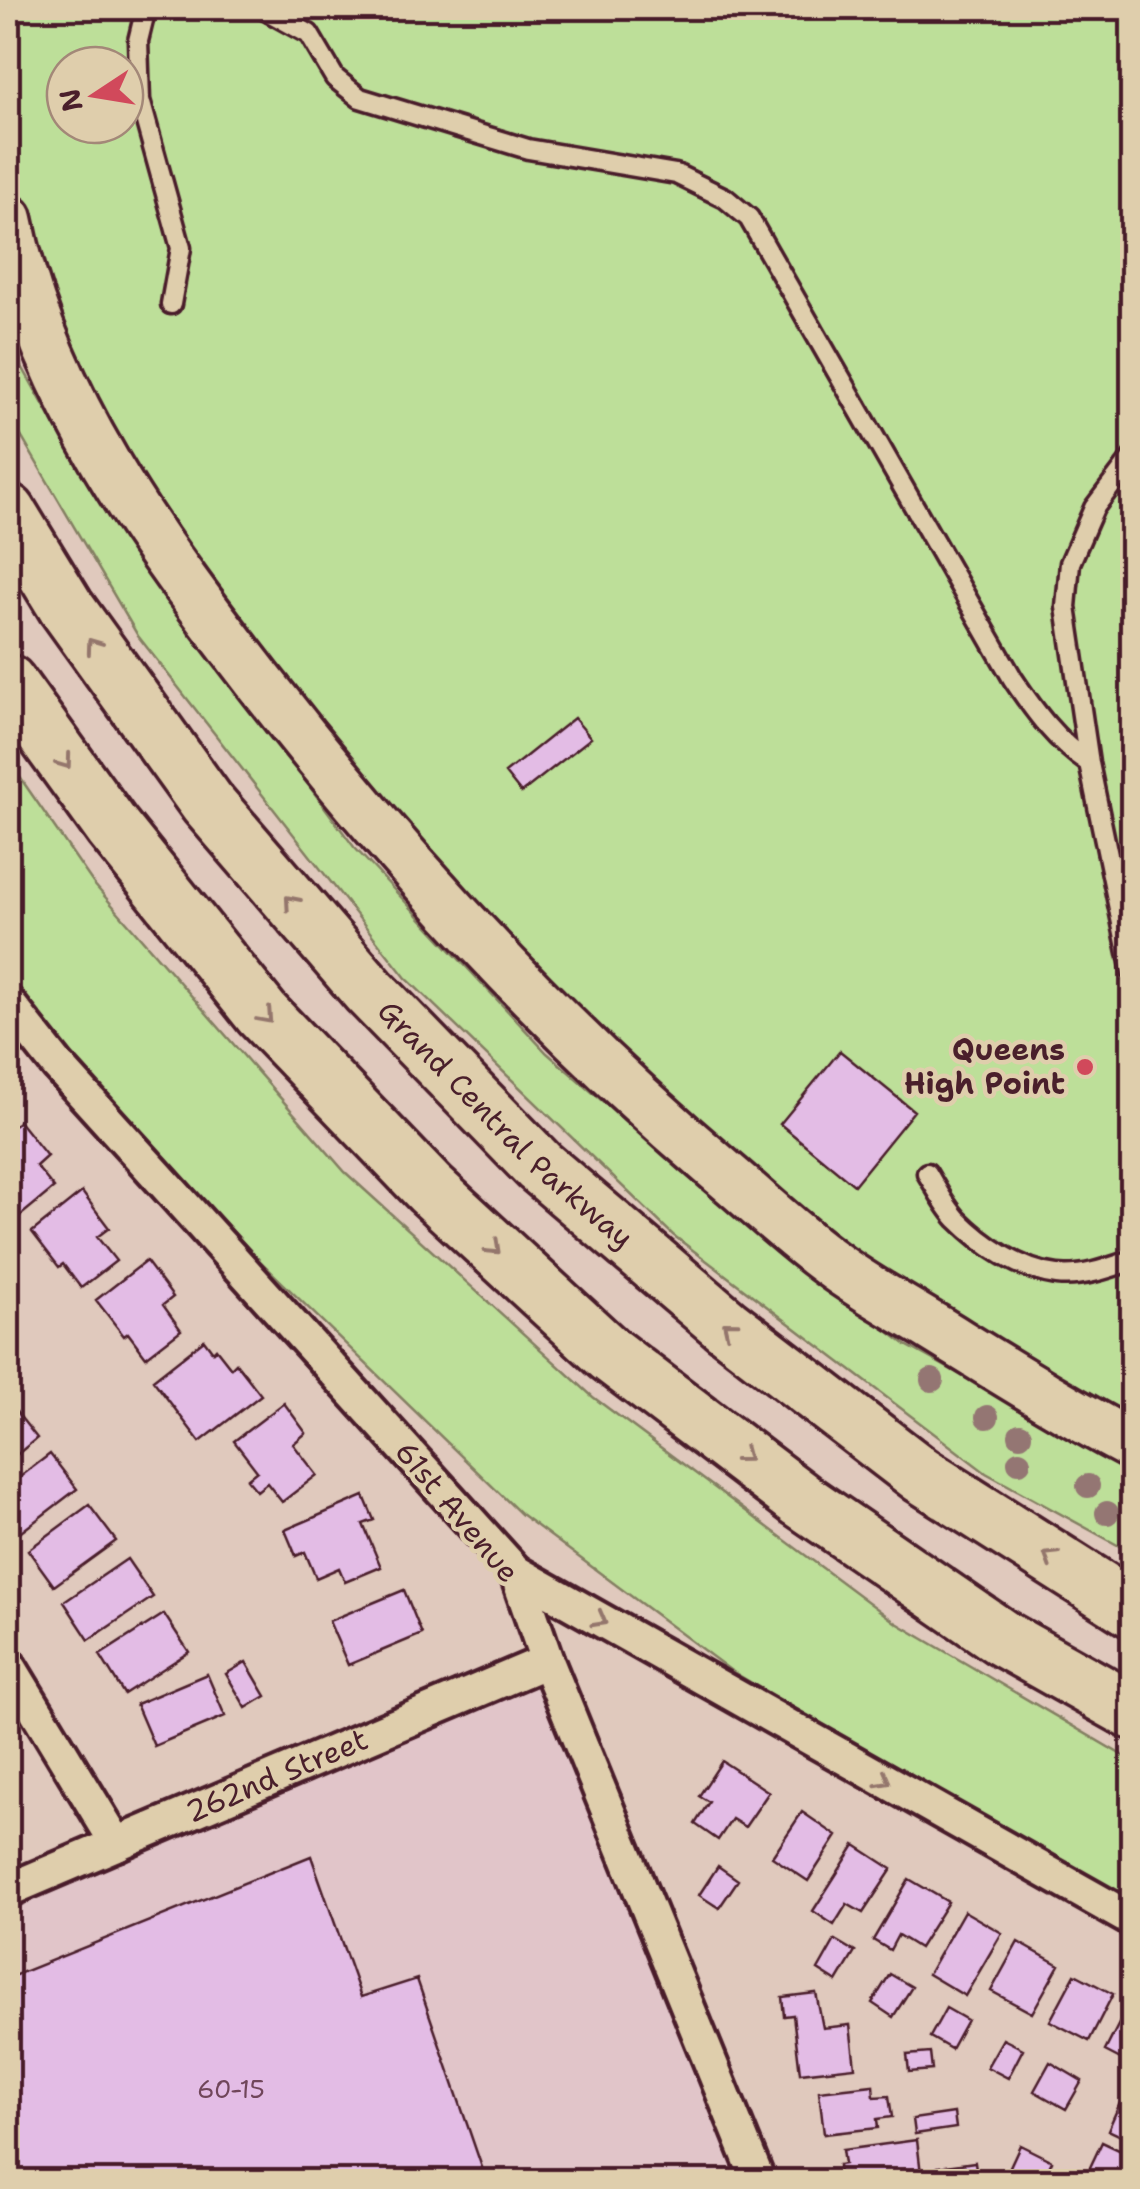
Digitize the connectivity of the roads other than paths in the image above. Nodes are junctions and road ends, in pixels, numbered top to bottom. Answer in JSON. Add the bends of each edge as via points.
{"nodes":[{"id":1,"x":146,"y":8,"type":"edge"},
{"id":2,"x":262,"y":8,"type":"edge"},
{"id":3,"x":8,"y":219,"type":"edge"},
{"id":4,"x":171,"y":304,"type":"dead end"},
{"id":5,"x":1132,"y":458,"type":"edge"},
{"id":6,"x":8,"y":512,"type":"edge"},
{"id":7,"x":8,"y":683,"type":"edge"},
{"id":8,"x":1089,"y":763,"type":"junction"},
{"id":9,"x":1132,"y":972,"type":"edge"},
{"id":10,"x":8,"y":1004,"type":"edge"},
{"id":11,"x":926,"y":1174,"type":"dead end"},
{"id":12,"x":1132,"y":1260,"type":"edge"},
{"id":13,"x":1132,"y":1445,"type":"edge"},
{"id":14,"x":516,"y":1572,"type":"junction"},
{"id":15,"x":1132,"y":1609,"type":"edge"},
{"id":16,"x":547,"y":1662,"type":"junction"},
{"id":17,"x":8,"y":1664,"type":"edge"},
{"id":18,"x":1132,"y":1711,"type":"edge"},
{"id":19,"x":117,"y":1844,"type":"junction"},
{"id":20,"x":8,"y":1890,"type":"edge"},
{"id":21,"x":1132,"y":1920,"type":"edge"},
{"id":22,"x":759,"y":2182,"type":"edge"}],
"edges":[{"from":1,"to":4,"type":"lane","via":[[138,41],[140,100],[181,248]]},
{"from":2,"to":8,"type":"lane","via":[[310,34],[334,78],[360,98],[528,149],[676,174],[750,218],[1014,679],[1036,714]]},
{"from":3,"to":13,"type":"main road","via":[[51,363],[128,498],[230,644],[404,861],[586,1052],[832,1264]]},
{"from":5,"to":8,"type":"lane","via":[[1094,508],[1070,563],[1066,607]]},
{"from":15,"to":6,"type":"highway","name":"Grand Central Parkway","one_way":true,"via":[[922,1475],[726,1325],[539,1166],[368,991],[207,804],[66,607]]},
{"from":7,"to":18,"type":"highway","one_way":true,"via":[[112,827],[262,1014],[430,1189],[609,1354],[801,1500],[1002,1638]]},
{"from":8,"to":9,"type":"lane"},
{"from":10,"to":14,"type":"street","name":"61st Avenue"},
{"from":11,"to":12,"type":"lane","via":[[955,1217],[1028,1268],[1059,1275]]},
{"from":14,"to":16,"type":"street","name":"61st Avenue"},
{"from":14,"to":21,"type":"street","one_way":true},
{"from":16,"to":19,"type":"street","name":"262nd Street"},
{"from":16,"to":22,"type":"street","name":"61st Avenue"},
{"from":17,"to":19,"type":"street"},
{"from":19,"to":20,"type":"street","name":"262nd Street"}]}
